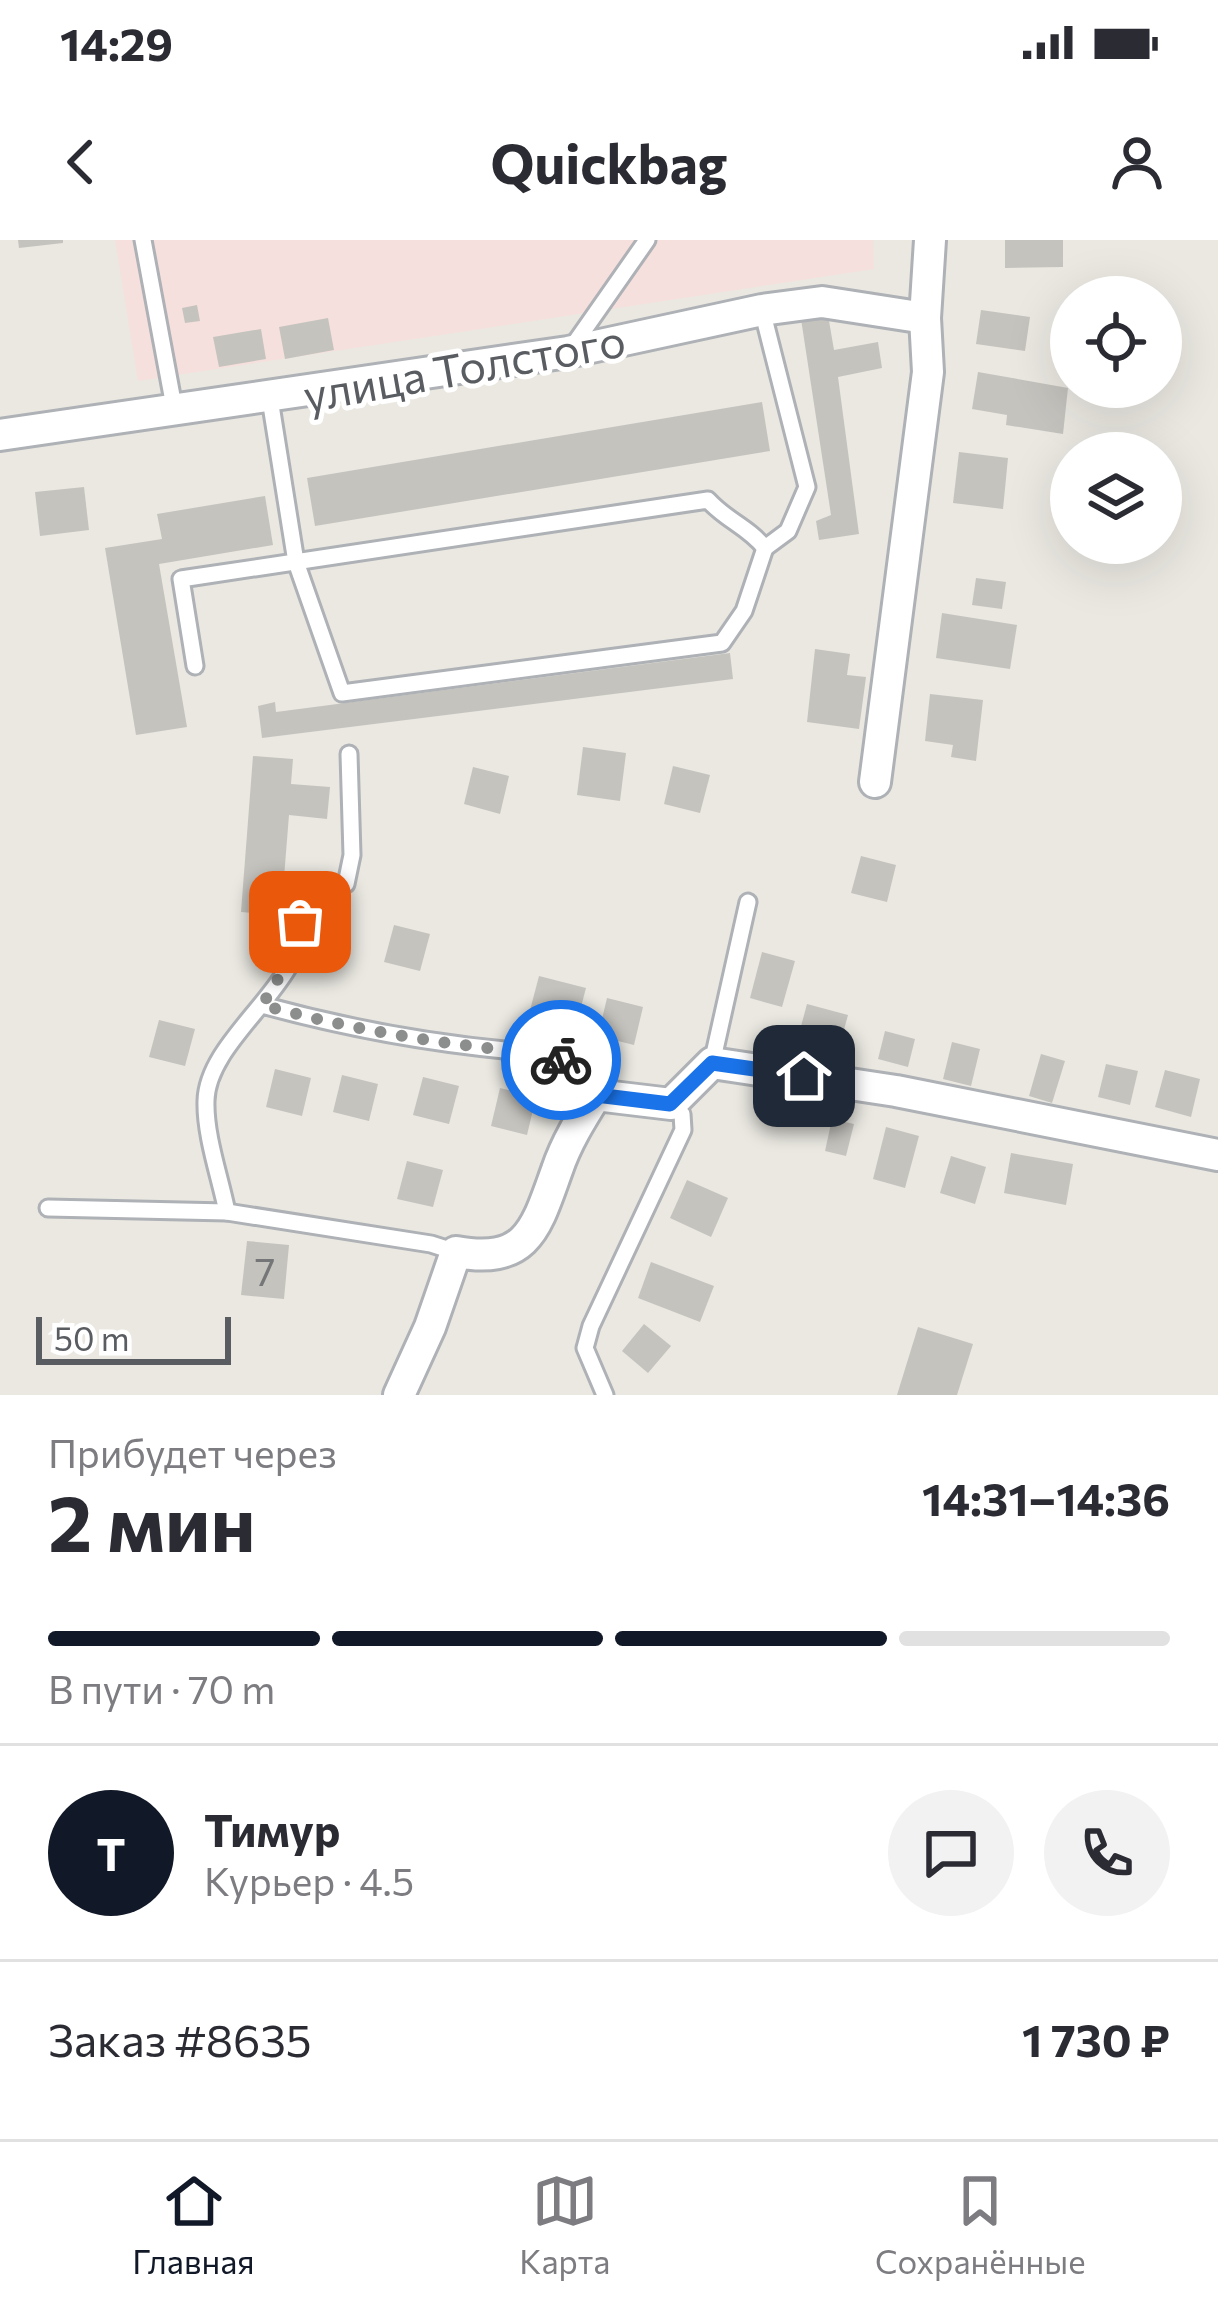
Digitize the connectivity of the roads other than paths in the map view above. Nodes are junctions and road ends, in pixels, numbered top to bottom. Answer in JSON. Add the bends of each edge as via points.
{"nodes":[{"id":1,"x":143,"y":240,"type":"edge"},
{"id":2,"x":647,"y":240,"type":"edge"},
{"id":3,"x":930,"y":240,"type":"edge"},
{"id":4,"x":762,"y":310,"type":"junction"},
{"id":5,"x":925,"y":318,"type":"junction"},
{"id":6,"x":568,"y":352,"type":"junction"},
{"id":7,"x":270,"y":398,"type":"junction"},
{"id":8,"x":175,"y":412,"type":"junction"},
{"id":9,"x":0,"y":435,"type":"edge"},
{"id":10,"x":765,"y":548,"type":"junction"},
{"id":11,"x":296,"y":562,"type":"junction"},
{"id":12,"x":195,"y":666,"type":"dead end"},
{"id":13,"x":349,"y":754,"type":"dead end"},
{"id":14,"x":875,"y":782,"type":"dead end"},
{"id":15,"x":748,"y":902,"type":"dead end"},
{"id":16,"x":262,"y":1005,"type":"junction"},
{"id":17,"x":712,"y":1063,"type":"junction"},
{"id":18,"x":596,"y":1095,"type":"junction"},
{"id":19,"x":670,"y":1104,"type":"junction"},
{"id":20,"x":1218,"y":1155,"type":"edge"},
{"id":21,"x":49,"y":1208,"type":"dead end"},
{"id":22,"x":227,"y":1212,"type":"junction"},
{"id":23,"x":456,"y":1252,"type":"junction"},
{"id":24,"x":399,"y":1395,"type":"edge"},
{"id":25,"x":605,"y":1395,"type":"edge"}],
"edges":[{"from":1,"to":8,"type":"lane"},
{"from":2,"to":6,"type":"lane"},
{"from":3,"to":5,"type":"street"},
{"from":4,"to":5,"type":"street","name":"улица Толстого","via":[[822,302]]},
{"from":4,"to":6,"type":"street","name":"улица Толстого"},
{"from":4,"to":10,"type":"lane","via":[[807,487],[788,531]]},
{"from":5,"to":14,"type":"street","via":[[928,372]]},
{"from":6,"to":7,"type":"street","name":"улица Толстого"},
{"from":7,"to":8,"type":"street","name":"улица Толстого"},
{"from":7,"to":11,"type":"lane"},
{"from":8,"to":9,"type":"street","name":"улица Толстого"},
{"from":10,"to":11,"type":"lane","via":[[708,500]]},
{"from":10,"to":11,"type":"lane","via":[[744,611],[722,643],[342,693]]},
{"from":11,"to":12,"type":"lane","via":[[181,579]]},
{"from":13,"to":16,"type":"lane","via":[[346,884],[300,922],[302,940]]},
{"from":15,"to":17,"type":"lane"},
{"from":16,"to":18,"type":"lane","via":[[335,1025],[554,1054]]},
{"from":16,"to":22,"type":"lane","via":[[221,1054],[205,1098]]},
{"from":17,"to":19,"type":"street"},
{"from":17,"to":20,"type":"street","via":[[896,1090]]},
{"from":18,"to":19,"type":"street"},
{"from":18,"to":23,"type":"street","via":[[531,1233],[511,1251]]},
{"from":19,"to":25,"type":"lane","via":[[682,1114],[682,1130],[585,1348]]},
{"from":21,"to":22,"type":"lane"},
{"from":22,"to":23,"type":"lane"},
{"from":23,"to":24,"type":"street"}]}
